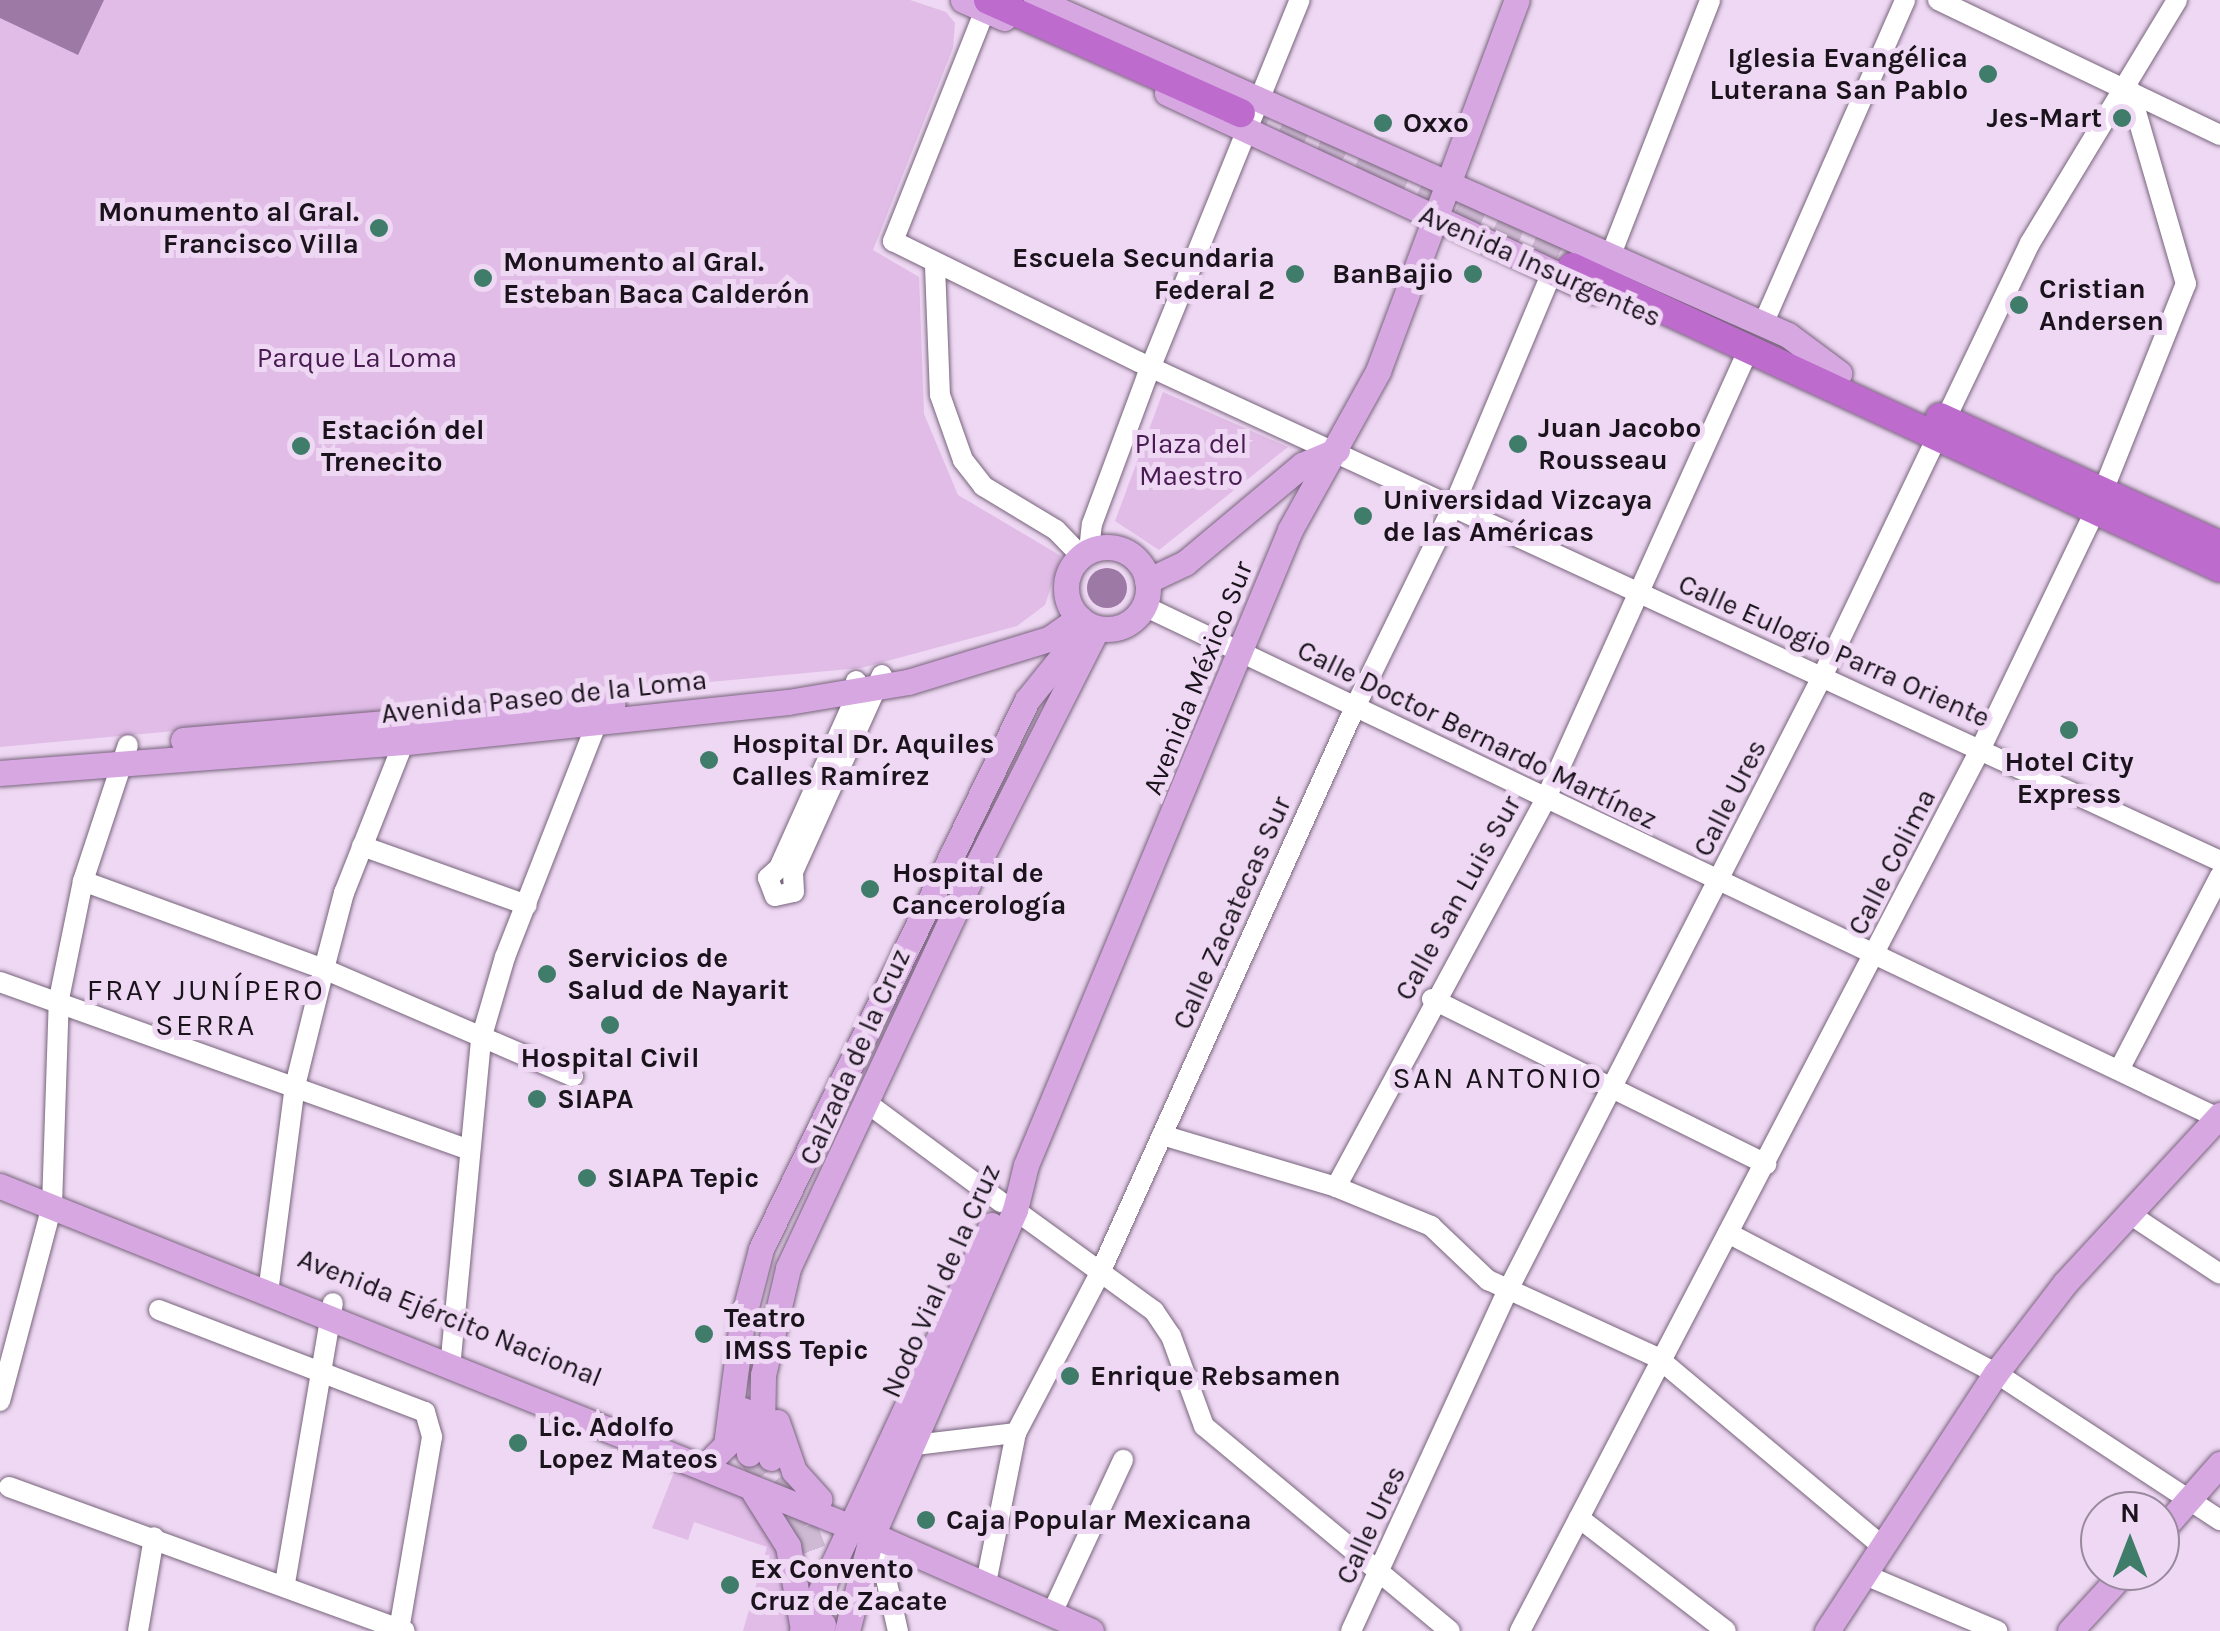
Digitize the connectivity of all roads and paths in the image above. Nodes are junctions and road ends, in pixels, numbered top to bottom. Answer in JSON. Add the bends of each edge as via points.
{"nodes":[{"id":1,"x":1017,"y":0,"type":"edge"},
{"id":2,"x":1036,"y":0,"type":"edge"},
{"id":3,"x":1300,"y":0,"type":"edge"},
{"id":4,"x":1517,"y":0,"type":"edge"},
{"id":5,"x":1710,"y":0,"type":"edge"},
{"id":6,"x":1904,"y":0,"type":"edge"},
{"id":7,"x":1938,"y":0,"type":"edge"},
{"id":8,"x":2177,"y":0,"type":"edge"},
{"id":9,"x":979,"y":3,"type":"edge"},
{"id":10,"x":2129,"y":88,"type":"junction"},
{"id":11,"x":1249,"y":113,"type":"junction"},
{"id":12,"x":2220,"y":135,"type":"edge"},
{"id":13,"x":1452,"y":185,"type":"junction"},
{"id":14,"x":1438,"y":221,"type":"junction"},
{"id":15,"x":1610,"y":257,"type":"junction"},
{"id":16,"x":1560,"y":259,"type":"junction"},
{"id":17,"x":935,"y":266,"type":"junction"},
{"id":18,"x":1764,"y":324,"type":"junction"},
{"id":19,"x":1745,"y":358,"type":"junction"},
{"id":20,"x":1151,"y":368,"type":"junction"},
{"id":21,"x":1836,"y":378,"type":"junction"},
{"id":22,"x":1940,"y":426,"type":"junction"},
{"id":23,"x":1337,"y":450,"type":"junction"},
{"id":24,"x":2100,"y":501,"type":"junction"},
{"id":25,"x":1455,"y":503,"type":"junction"},
{"id":26,"x":1242,"y":512,"type":"junction"},
{"id":27,"x":1290,"y":530,"type":"junction"},
{"id":28,"x":2220,"y":545,"type":"edge"},
{"id":29,"x":1085,"y":554,"type":"junction"},
{"id":30,"x":2220,"y":568,"type":"edge"},
{"id":31,"x":1640,"y":593,"type":"junction"},
{"id":32,"x":1145,"y":594,"type":"junction"},
{"id":33,"x":1084,"y":619,"type":"junction"},
{"id":34,"x":1243,"y":654,"type":"junction"},
{"id":35,"x":1822,"y":677,"type":"junction"},
{"id":36,"x":868,"y":684,"type":"junction"},
{"id":37,"x":1356,"y":705,"type":"junction"},
{"id":38,"x":600,"y":714,"type":"junction"},
{"id":39,"x":408,"y":733,"type":"junction"},
{"id":40,"x":1982,"y":748,"type":"junction"},
{"id":41,"x":124,"y":753,"type":"junction"},
{"id":42,"x":0,"y":757,"type":"edge"},
{"id":43,"x":0,"y":773,"type":"edge"},
{"id":44,"x":1546,"y":798,"type":"junction"},
{"id":45,"x":806,"y":824,"type":"dead end"},
{"id":46,"x":362,"y":846,"type":"junction"},
{"id":47,"x":2220,"y":860,"type":"edge"},
{"id":48,"x":2220,"y":876,"type":"edge"},
{"id":49,"x":83,"y":882,"type":"junction"},
{"id":50,"x":1718,"y":883,"type":"junction"},
{"id":51,"x":526,"y":905,"type":"junction"},
{"id":52,"x":909,"y":946,"type":"junction"},
{"id":53,"x":935,"y":954,"type":"junction"},
{"id":54,"x":1875,"y":958,"type":"junction"},
{"id":55,"x":324,"y":969,"type":"junction"},
{"id":56,"x":0,"y":982,"type":"edge"},
{"id":57,"x":59,"y":999,"type":"junction"},
{"id":58,"x":1432,"y":999,"type":"junction"},
{"id":59,"x":482,"y":1039,"type":"junction"},
{"id":60,"x":2119,"y":1070,"type":"junction"},
{"id":61,"x":574,"y":1076,"type":"dead end"},
{"id":62,"x":295,"y":1086,"type":"junction"},
{"id":63,"x":1610,"y":1086,"type":"junction"},
{"id":64,"x":867,"y":1102,"type":"junction"},
{"id":65,"x":2219,"y":1118,"type":"edge"},
{"id":66,"x":1162,"y":1135,"type":"junction"},
{"id":67,"x":467,"y":1149,"type":"junction"},
{"id":68,"x":1766,"y":1164,"type":"junction"},
{"id":69,"x":1026,"y":1165,"type":"junction"},
{"id":70,"x":0,"y":1168,"type":"edge"},
{"id":71,"x":834,"y":1176,"type":"junction"},
{"id":72,"x":0,"y":1186,"type":"edge"},
{"id":73,"x":1336,"y":1187,"type":"junction"},
{"id":74,"x":51,"y":1196,"type":"junction"},
{"id":75,"x":1008,"y":1206,"type":"junction"},
{"id":76,"x":782,"y":1210,"type":"junction"},
{"id":77,"x":2128,"y":1213,"type":"junction"},
{"id":78,"x":1728,"y":1234,"type":"junction"},
{"id":79,"x":2220,"y":1274,"type":"edge"},
{"id":80,"x":1099,"y":1275,"type":"junction"},
{"id":81,"x":268,"y":1284,"type":"junction"},
{"id":82,"x":1509,"y":1288,"type":"junction"},
{"id":83,"x":159,"y":1310,"type":"dead end"},
{"id":84,"x":331,"y":1311,"type":"junction"},
{"id":85,"x":1658,"y":1358,"type":"junction"},
{"id":86,"x":451,"y":1360,"type":"junction"},
{"id":87,"x":1996,"y":1373,"type":"junction"},
{"id":88,"x":317,"y":1374,"type":"junction"},
{"id":89,"x":0,"y":1401,"type":"edge"},
{"id":90,"x":913,"y":1433,"type":"junction"},
{"id":91,"x":1016,"y":1433,"type":"junction"},
{"id":92,"x":714,"y":1457,"type":"junction"},
{"id":93,"x":1123,"y":1460,"type":"dead end"},
{"id":94,"x":2220,"y":1464,"type":"edge"},
{"id":95,"x":9,"y":1487,"type":"dead end"},
{"id":96,"x":750,"y":1488,"type":"junction"},
{"id":97,"x":819,"y":1499,"type":"junction"},
{"id":98,"x":2190,"y":1500,"type":"junction"},
{"id":99,"x":2180,"y":1511,"type":"edge"},
{"id":100,"x":1579,"y":1518,"type":"junction"},
{"id":101,"x":2220,"y":1520,"type":"edge"},
{"id":102,"x":874,"y":1532,"type":"junction"},
{"id":103,"x":154,"y":1537,"type":"junction"},
{"id":104,"x":1881,"y":1545,"type":"junction"},
{"id":105,"x":1379,"y":1573,"type":"junction"},
{"id":106,"x":1863,"y":1574,"type":"junction"},
{"id":107,"x":286,"y":1582,"type":"junction"},
{"id":108,"x":986,"y":1583,"type":"junction"},
{"id":109,"x":2107,"y":1591,"type":"edge"},
{"id":110,"x":1052,"y":1613,"type":"junction"},
{"id":111,"x":823,"y":1628,"type":"edge"},
{"id":112,"x":401,"y":1630,"type":"edge"},
{"id":113,"x":138,"y":1631,"type":"edge"},
{"id":114,"x":898,"y":1631,"type":"edge"},
{"id":115,"x":1091,"y":1631,"type":"edge"},
{"id":116,"x":1351,"y":1631,"type":"edge"},
{"id":117,"x":1450,"y":1631,"type":"edge"},
{"id":118,"x":1520,"y":1631,"type":"edge"},
{"id":119,"x":1726,"y":1631,"type":"edge"},
{"id":120,"x":1827,"y":1631,"type":"edge"},
{"id":121,"x":1997,"y":1631,"type":"edge"},
{"id":122,"x":2070,"y":1631,"type":"edge"}],
"edges":[{"from":1,"to":11,"type":"highway"},
{"from":2,"to":11,"type":"main road"},
{"from":3,"to":11,"type":"street"},
{"from":4,"to":13,"type":"main road","name":"Avenida México Sur"},
{"from":5,"to":15,"type":"street"},
{"from":6,"to":18,"type":"street"},
{"from":7,"to":10,"type":"street"},
{"from":8,"to":10,"type":"street","name":"Calle Ures"},
{"from":9,"to":11,"type":"highway"},
{"from":9,"to":17,"type":"street","name":"Calle Eulogio Parra Oriente","via":[[893,241]]},
{"from":10,"to":12,"type":"street"},
{"from":10,"to":22,"type":"street","name":"Calle Ures","via":[[2030,243]]},
{"from":10,"to":24,"type":"street","name":"Calle Colima","via":[[2186,284]]},
{"from":11,"to":13,"type":"main road"},
{"from":11,"to":14,"type":"main road","name":"Avenida Insurgentes"},
{"from":11,"to":20,"type":"street"},
{"from":13,"to":14,"type":"main road","name":"Avenida México Sur"},
{"from":13,"to":16,"type":"main road"},
{"from":14,"to":16,"type":"main road","name":"Avenida Insurgentes"},
{"from":14,"to":23,"type":"main road","name":"Avenida México Sur","via":[[1378,370]]},
{"from":15,"to":16,"type":"main road","name":"Avenida Insurgentes"},
{"from":15,"to":18,"type":"main road","name":"Avenida Insurgentes"},
{"from":16,"to":19,"type":"main road","name":"Avenida Insurgentes"},
{"from":16,"to":21,"type":"highway","name":"Avenida Insurgentes"},
{"from":16,"to":25,"type":"street","name":"Calle Zacatecas Sur"},
{"from":17,"to":20,"type":"street","name":"Calle Eulogio Parra Oriente"},
{"from":17,"to":29,"type":"street","via":[[940,395],[963,460],[982,486]]},
{"from":18,"to":21,"type":"main road","name":"Avenida Insurgentes","via":[[1806,346]]},
{"from":19,"to":21,"type":"main road","name":"Avenida Insurgentes","via":[[1788,376]]},
{"from":19,"to":31,"type":"street","name":"Calle San Luis Sur"},
{"from":20,"to":23,"type":"street","name":"Calle Eulogio Parra Oriente"},
{"from":20,"to":29,"type":"street"},
{"from":21,"to":22,"type":"highway","name":"Avenida Insurgentes"},
{"from":22,"to":24,"type":"highway","name":"Avenida Insurgentes"},
{"from":22,"to":35,"type":"street","name":"Calle Ures"},
{"from":23,"to":25,"type":"street","name":"Calle Eulogio Parra Oriente"},
{"from":23,"to":26,"type":"main road","via":[[1302,465]]},
{"from":23,"to":27,"type":"main road","name":"Avenida México Sur"},
{"from":24,"to":28,"type":"highway","name":"Avenida Insurgentes"},
{"from":24,"to":30,"type":"highway","name":"Avenida Insurgentes"},
{"from":24,"to":40,"type":"street","name":"Calle Colima"},
{"from":25,"to":31,"type":"street","name":"Calle Eulogio Parra Oriente"},
{"from":25,"to":37,"type":"street","name":"Calle Zacatecas Sur"},
{"from":26,"to":27,"type":"main road","via":[[1277,502],[1286,509]]},
{"from":26,"to":32,"type":"main road"},
{"from":27,"to":34,"type":"main road","name":"Avenida México Sur"},
{"from":29,"to":32,"type":"main road","via":[[1126,552]]},
{"from":29,"to":33,"type":"main road","via":[[1068,574]]},
{"from":31,"to":35,"type":"street","name":"Calle Eulogio Parra Oriente"},
{"from":31,"to":44,"type":"street","name":"Calle San Luis Sur"},
{"from":32,"to":33,"type":"main road","via":[[1120,627]]},
{"from":32,"to":34,"type":"street","name":"Calle Doctor Bernardo Martínez"},
{"from":33,"to":36,"type":"main road","name":"Avenida Paseo de la Loma"},
{"from":33,"to":52,"type":"main road","name":"Calzada de la Cruz","via":[[1026,700]]},
{"from":33,"to":53,"type":"main road","name":"Calzada de la Cruz"},
{"from":34,"to":37,"type":"street","name":"Calle Doctor Bernardo Martínez"},
{"from":34,"to":69,"type":"main road","name":"Avenida México Sur"},
{"from":35,"to":40,"type":"street","name":"Calle Eulogio Parra Oriente"},
{"from":35,"to":50,"type":"street","name":"Calle Ures"},
{"from":36,"to":38,"type":"main road","name":"Avenida Paseo de la Loma"},
{"from":36,"to":45,"type":"street"},
{"from":37,"to":44,"type":"street","name":"Calle Doctor Bernardo Martínez"},
{"from":37,"to":66,"type":"street","name":"Calle Zacatecas Sur"},
{"from":38,"to":39,"type":"main road","name":"Avenida Paseo de la Loma"},
{"from":38,"to":51,"type":"street"},
{"from":39,"to":41,"type":"main road","name":"Avenida Paseo de la Loma"},
{"from":39,"to":46,"type":"street"},
{"from":40,"to":47,"type":"street","name":"Calle Eulogio Parra Oriente"},
{"from":40,"to":54,"type":"street","name":"Calle Colima"},
{"from":41,"to":42,"type":"main road","name":"Avenida Paseo de la Loma"},
{"from":41,"to":43,"type":"main road","name":"Avenida Paseo de la Loma"},
{"from":41,"to":49,"type":"street"},
{"from":44,"to":50,"type":"street","name":"Calle Doctor Bernardo Martínez"},
{"from":44,"to":58,"type":"street","name":"Calle San Luis Sur"},
{"from":46,"to":51,"type":"street"},
{"from":46,"to":55,"type":"street"},
{"from":48,"to":60,"type":"street"},
{"from":49,"to":55,"type":"street"},
{"from":49,"to":57,"type":"street"},
{"from":50,"to":54,"type":"street","name":"Calle Doctor Bernardo Martínez"},
{"from":50,"to":63,"type":"street","name":"Calle Ures"},
{"from":51,"to":59,"type":"street"},
{"from":52,"to":53,"type":"main road"},
{"from":52,"to":76,"type":"main road","name":"Calzada de la Cruz"},
{"from":53,"to":64,"type":"main road","name":"Calzada de la Cruz"},
{"from":54,"to":60,"type":"street","name":"Calle Doctor Bernardo Martínez"},
{"from":54,"to":68,"type":"street","name":"Calle Colima"},
{"from":55,"to":59,"type":"street"},
{"from":55,"to":62,"type":"street"},
{"from":56,"to":57,"type":"street"},
{"from":57,"to":62,"type":"street"},
{"from":57,"to":74,"type":"street"},
{"from":58,"to":63,"type":"street"},
{"from":58,"to":73,"type":"street","name":"Calle San Luis Sur"},
{"from":59,"to":61,"type":"street"},
{"from":59,"to":67,"type":"street"},
{"from":60,"to":65,"type":"street","name":"Calle Doctor Bernardo Martínez"},
{"from":62,"to":67,"type":"street"},
{"from":62,"to":81,"type":"street"},
{"from":63,"to":68,"type":"street"},
{"from":63,"to":82,"type":"street","name":"Calle Ures"},
{"from":64,"to":71,"type":"main road","name":"Calzada de la Cruz"},
{"from":64,"to":75,"type":"street"},
{"from":65,"to":77,"type":"main road"},
{"from":66,"to":73,"type":"street"},
{"from":66,"to":80,"type":"street","name":"Calle Zacatecas Sur"},
{"from":67,"to":86,"type":"street"},
{"from":68,"to":78,"type":"street","name":"Calle Colima"},
{"from":69,"to":75,"type":"main road","name":"Avenida México Sur"},
{"from":69,"to":90,"type":"main road","name":"Nodo Vial de la Cruz"},
{"from":70,"to":74,"type":"main road","name":"Avenida Ejército Nacional"},
{"from":71,"to":76,"type":"main road","name":"Calzada de la Cruz","via":[[778,1297],[760,1406],[760,1456],[743,1400],[749,1320]]},
{"from":71,"to":97,"type":"main road","via":[[792,1301],[775,1409],[794,1471]]},
{"from":72,"to":74,"type":"main road","name":"Avenida Ejército Nacional"},
{"from":73,"to":82,"type":"street","via":[[1431,1226],[1488,1280]]},
{"from":74,"to":81,"type":"main road","name":"Avenida Ejército Nacional"},
{"from":74,"to":89,"type":"street"},
{"from":75,"to":80,"type":"street"},
{"from":75,"to":90,"type":"main road","name":"Avenida México Sur"},
{"from":75,"to":102,"type":"main road","name":"Avenida México Sur"},
{"from":76,"to":92,"type":"main road","via":[[748,1287],[726,1444]]},
{"from":77,"to":79,"type":"street"},
{"from":77,"to":87,"type":"main road"},
{"from":78,"to":85,"type":"street","name":"Calle Colima"},
{"from":78,"to":87,"type":"street"},
{"from":80,"to":91,"type":"street","name":"Calle Zacatecas Sur"},
{"from":80,"to":105,"type":"street","via":[[1154,1311],[1171,1336],[1204,1426]]},
{"from":81,"to":84,"type":"main road","name":"Avenida Ejército Nacional"},
{"from":82,"to":85,"type":"street"},
{"from":82,"to":105,"type":"street","name":"Calle Ures"},
{"from":83,"to":88,"type":"street"},
{"from":84,"to":86,"type":"main road","name":"Avenida Ejército Nacional"},
{"from":84,"to":88,"type":"street"},
{"from":85,"to":100,"type":"street","name":"Calle Colima"},
{"from":85,"to":104,"type":"street"},
{"from":86,"to":92,"type":"main road","name":"Avenida Ejército Nacional"},
{"from":86,"to":96,"type":"main road","name":"Avenida Ejército Nacional"},
{"from":87,"to":98,"type":"street"},
{"from":87,"to":104,"type":"main road"},
{"from":88,"to":107,"type":"street"},
{"from":88,"to":112,"type":"street","via":[[425,1412],[432,1423]]},
{"from":90,"to":91,"type":"street"},
{"from":90,"to":102,"type":"main road","name":"Avenida México Sur"},
{"from":91,"to":108,"type":"street","name":"Calle Zacatecas Sur"},
{"from":92,"to":97,"type":"main road","name":"Avenida Ejército Nacional"},
{"from":93,"to":110,"type":"street"},
{"from":94,"to":98,"type":"main road"},
{"from":95,"to":103,"type":"street"},
{"from":96,"to":102,"type":"main road","name":"Avenida Ejército Nacional"},
{"from":96,"to":111,"type":"main road","via":[[772,1512]]},
{"from":97,"to":102,"type":"main road","name":"Avenida Ejército Nacional"},
{"from":98,"to":99,"type":"main road"},
{"from":98,"to":101,"type":"street"},
{"from":100,"to":118,"type":"street","name":"Calle Colima"},
{"from":100,"to":119,"type":"street"},
{"from":102,"to":108,"type":"main road"},
{"from":102,"to":111,"type":"main road","name":"Avenida México Sur"},
{"from":102,"to":111,"type":"main road","name":"Avenida México Sur"},
{"from":102,"to":114,"type":"street"},
{"from":103,"to":107,"type":"street"},
{"from":103,"to":113,"type":"street"},
{"from":104,"to":106,"type":"main road"},
{"from":105,"to":116,"type":"street","name":"Calle Ures"},
{"from":105,"to":117,"type":"street"},
{"from":106,"to":120,"type":"main road"},
{"from":106,"to":121,"type":"street"},
{"from":107,"to":112,"type":"street"},
{"from":108,"to":110,"type":"main road"},
{"from":109,"to":122,"type":"main road"},
{"from":110,"to":115,"type":"main road"}]}
